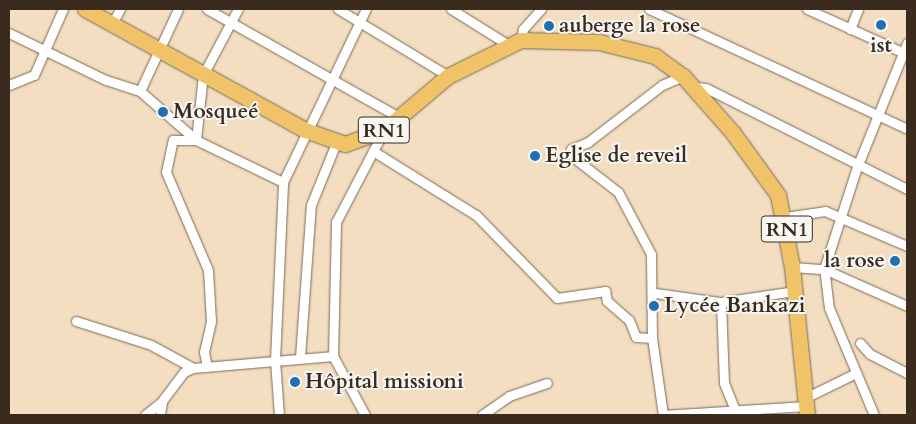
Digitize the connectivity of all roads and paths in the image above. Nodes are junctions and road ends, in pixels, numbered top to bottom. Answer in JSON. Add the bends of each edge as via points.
{"nodes":[{"id":1,"x":63,"y":9,"type":"edge"},
{"id":2,"x":85,"y":9,"type":"edge"},
{"id":3,"x":120,"y":9,"type":"edge"},
{"id":4,"x":178,"y":9,"type":"edge"},
{"id":5,"x":206,"y":9,"type":"edge"},
{"id":6,"x":238,"y":9,"type":"edge"},
{"id":7,"x":338,"y":9,"type":"edge"},
{"id":8,"x":366,"y":9,"type":"edge"},
{"id":9,"x":451,"y":9,"type":"edge"},
{"id":10,"x":542,"y":9,"type":"edge"},
{"id":11,"x":649,"y":9,"type":"edge"},
{"id":12,"x":806,"y":9,"type":"edge"},
{"id":13,"x":858,"y":9,"type":"edge"},
{"id":14,"x":360,"y":21,"type":"junction"},
{"id":15,"x":231,"y":22,"type":"junction"},
{"id":16,"x":112,"y":24,"type":"junction"},
{"id":17,"x":850,"y":29,"type":"junction"},
{"id":18,"x":9,"y":33,"type":"edge"},
{"id":19,"x":514,"y":42,"type":"junction"},
{"id":20,"x":907,"y":44,"type":"edge"},
{"id":21,"x":157,"y":48,"type":"junction"},
{"id":22,"x":44,"y":51,"type":"junction"},
{"id":23,"x":904,"y":53,"type":"junction"},
{"id":24,"x":903,"y":65,"type":"edge"},
{"id":25,"x":203,"y":75,"type":"junction"},
{"id":26,"x":448,"y":76,"type":"junction"},
{"id":27,"x":331,"y":77,"type":"junction"},
{"id":28,"x":687,"y":81,"type":"junction"},
{"id":29,"x":10,"y":88,"type":"edge"},
{"id":30,"x":140,"y":91,"type":"junction"},
{"id":31,"x":878,"y":116,"type":"junction"},
{"id":32,"x":399,"y":117,"type":"junction"},
{"id":33,"x":907,"y":129,"type":"edge"},
{"id":34,"x":305,"y":130,"type":"junction"},
{"id":35,"x":384,"y":130,"type":"junction"},
{"id":36,"x":196,"y":140,"type":"junction"},
{"id":37,"x":336,"y":143,"type":"junction"},
{"id":38,"x":373,"y":151,"type":"junction"},
{"id":39,"x":857,"y":167,"type":"junction"},
{"id":40,"x":283,"y":182,"type":"junction"},
{"id":41,"x":907,"y":189,"type":"edge"},
{"id":42,"x":785,"y":216,"type":"junction"},
{"id":43,"x":841,"y":216,"type":"junction"},
{"id":44,"x":907,"y":246,"type":"edge"},
{"id":45,"x":792,"y":267,"type":"junction"},
{"id":46,"x":824,"y":269,"type":"junction"},
{"id":47,"x":795,"y":291,"type":"junction"},
{"id":48,"x":655,"y":293,"type":"junction"},
{"id":49,"x":721,"y":302,"type":"junction"},
{"id":50,"x":907,"y":306,"type":"edge"},
{"id":51,"x":76,"y":321,"type":"dead end"},
{"id":52,"x":652,"y":338,"type":"junction"},
{"id":53,"x":860,"y":343,"type":"dead end"},
{"id":54,"x":334,"y":356,"type":"junction"},
{"id":55,"x":300,"y":357,"type":"junction"},
{"id":56,"x":274,"y":360,"type":"junction"},
{"id":57,"x":207,"y":366,"type":"junction"},
{"id":58,"x":193,"y":368,"type":"junction"},
{"id":59,"x":907,"y":373,"type":"edge"},
{"id":60,"x":854,"y":374,"type":"junction"},
{"id":61,"x":548,"y":383,"type":"dead end"},
{"id":62,"x":162,"y":401,"type":"junction"},
{"id":63,"x":806,"y":407,"type":"edge"},
{"id":64,"x":736,"y":413,"type":"junction"},
{"id":65,"x":145,"y":415,"type":"edge"},
{"id":66,"x":160,"y":415,"type":"edge"},
{"id":67,"x":279,"y":415,"type":"edge"},
{"id":68,"x":365,"y":415,"type":"edge"},
{"id":69,"x":482,"y":415,"type":"edge"},
{"id":70,"x":663,"y":415,"type":"edge"},
{"id":71,"x":874,"y":415,"type":"edge"}],
"edges":[{"from":1,"to":22,"type":"street"},
{"from":2,"to":16,"type":"highway","number":"RN1"},
{"from":3,"to":16,"type":"street"},
{"from":4,"to":21,"type":"street"},
{"from":5,"to":15,"type":"street"},
{"from":6,"to":15,"type":"street"},
{"from":7,"to":14,"type":"street"},
{"from":8,"to":14,"type":"street"},
{"from":9,"to":19,"type":"street"},
{"from":10,"to":19,"type":"street"},
{"from":11,"to":31,"type":"street"},
{"from":12,"to":17,"type":"street"},
{"from":13,"to":17,"type":"street"},
{"from":14,"to":26,"type":"street"},
{"from":14,"to":27,"type":"street"},
{"from":15,"to":25,"type":"street"},
{"from":15,"to":27,"type":"street"},
{"from":16,"to":21,"type":"highway","number":"RN1"},
{"from":17,"to":23,"type":"street"},
{"from":18,"to":22,"type":"street"},
{"from":19,"to":26,"type":"highway","number":"RN1"},
{"from":19,"to":28,"type":"highway","number":"RN1","via":[[624,46],[655,56]]},
{"from":20,"to":23,"type":"street"},
{"from":21,"to":25,"type":"highway","number":"RN1"},
{"from":21,"to":30,"type":"street"},
{"from":22,"to":29,"type":"street","via":[[34,75],[22,77]]},
{"from":22,"to":30,"type":"street"},
{"from":23,"to":24,"type":"street"},
{"from":24,"to":31,"type":"street"},
{"from":25,"to":34,"type":"highway","number":"RN1"},
{"from":25,"to":36,"type":"street"},
{"from":26,"to":32,"type":"highway","number":"RN1"},
{"from":27,"to":32,"type":"street"},
{"from":27,"to":34,"type":"street"},
{"from":28,"to":39,"type":"street"},
{"from":28,"to":42,"type":"highway","number":"RN1","via":[[766,176]]},
{"from":28,"to":48,"type":"street","via":[[662,85],[588,142],[571,149],[574,158],[603,176],[632,212],[652,254]]},
{"from":30,"to":36,"type":"street"},
{"from":31,"to":33,"type":"street"},
{"from":31,"to":39,"type":"street"},
{"from":32,"to":35,"type":"highway","number":"RN1"},
{"from":34,"to":37,"type":"highway","number":"RN1"},
{"from":34,"to":40,"type":"street"},
{"from":35,"to":37,"type":"highway","number":"RN1","via":[[357,143]]},
{"from":35,"to":38,"type":"street"},
{"from":36,"to":40,"type":"street"},
{"from":36,"to":57,"type":"street","via":[[173,140],[166,172],[208,270],[211,321],[204,352]]},
{"from":37,"to":55,"type":"street","via":[[311,205]]},
{"from":38,"to":52,"type":"street","via":[[476,215],[556,298],[605,291],[607,301],[629,320],[636,337]]},
{"from":38,"to":54,"type":"street","via":[[336,222]]},
{"from":39,"to":41,"type":"street"},
{"from":39,"to":43,"type":"street"},
{"from":40,"to":56,"type":"street"},
{"from":42,"to":43,"type":"street","via":[[817,210]]},
{"from":42,"to":45,"type":"highway","number":"RN1"},
{"from":43,"to":44,"type":"street"},
{"from":43,"to":46,"type":"street"},
{"from":45,"to":46,"type":"street"},
{"from":45,"to":47,"type":"highway","number":"RN1"},
{"from":46,"to":50,"type":"street"},
{"from":46,"to":60,"type":"street","via":[[829,308]]},
{"from":47,"to":49,"type":"street"},
{"from":47,"to":63,"type":"highway","number":"RN1"},
{"from":48,"to":49,"type":"street"},
{"from":48,"to":52,"type":"street"},
{"from":49,"to":64,"type":"street","via":[[724,383]]},
{"from":51,"to":58,"type":"street","via":[[151,345]]},
{"from":52,"to":70,"type":"street"},
{"from":53,"to":59,"type":"street","via":[[870,354]]},
{"from":54,"to":55,"type":"street"},
{"from":54,"to":68,"type":"street"},
{"from":55,"to":56,"type":"street"},
{"from":56,"to":57,"type":"street"},
{"from":56,"to":67,"type":"street"},
{"from":57,"to":58,"type":"street"},
{"from":58,"to":62,"type":"street","via":[[184,372]]},
{"from":60,"to":63,"type":"street"},
{"from":60,"to":71,"type":"street"},
{"from":61,"to":69,"type":"street","via":[[508,396]]},
{"from":62,"to":65,"type":"street"},
{"from":62,"to":66,"type":"street"},
{"from":63,"to":64,"type":"street"},
{"from":64,"to":70,"type":"street"}]}
